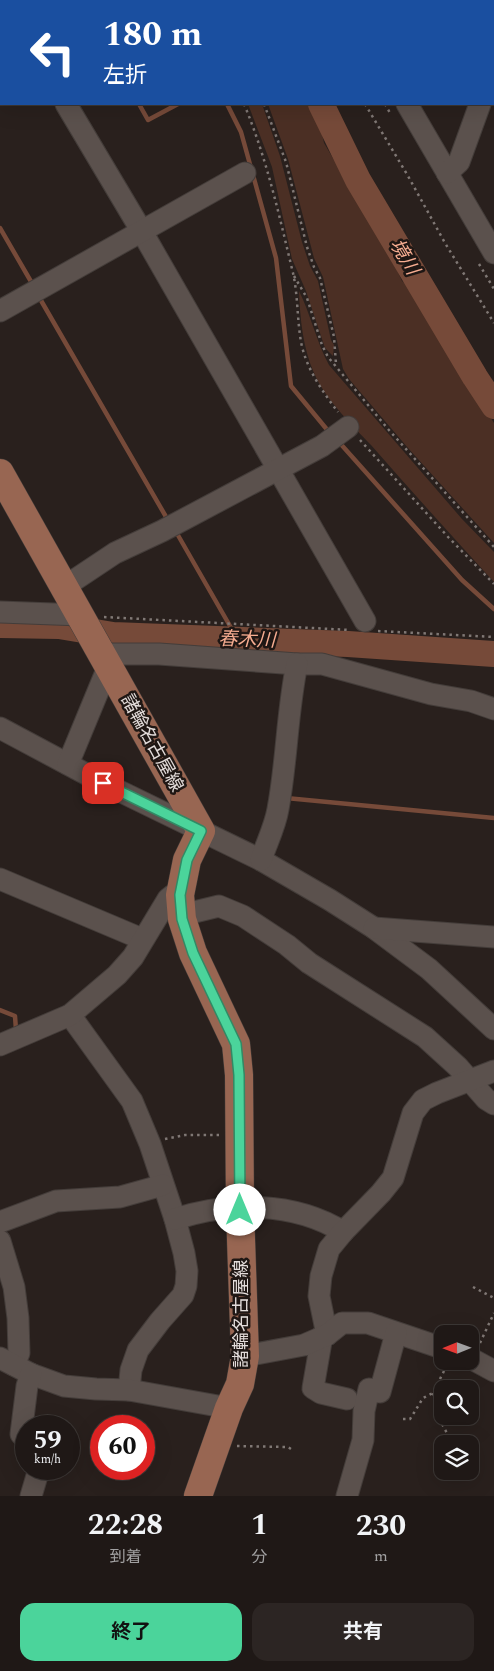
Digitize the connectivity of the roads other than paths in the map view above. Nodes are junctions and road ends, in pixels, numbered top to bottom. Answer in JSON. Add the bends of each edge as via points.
{"nodes":[{"id":1,"x":67,"y":105,"type":"edge"},
{"id":2,"x":408,"y":105,"type":"edge"},
{"id":3,"x":480,"y":105,"type":"edge"},
{"id":4,"x":447,"y":172,"type":"junction"},
{"id":5,"x":245,"y":173,"type":"dead end"},
{"id":6,"x":141,"y":230,"type":"junction"},
{"id":7,"x":494,"y":253,"type":"edge"},
{"id":8,"x":0,"y":311,"type":"edge"},
{"id":9,"x":348,"y":427,"type":"road end"},
{"id":10,"x":277,"y":469,"type":"junction"},
{"id":11,"x":0,"y":473,"type":"edge"},
{"id":12,"x":64,"y":587,"type":"junction"},
{"id":13,"x":0,"y":612,"type":"edge"},
{"id":14,"x":82,"y":618,"type":"junction"},
{"id":15,"x":365,"y":627,"type":"road end"},
{"id":16,"x":104,"y":656,"type":"junction"},
{"id":17,"x":297,"y":664,"type":"junction"},
{"id":18,"x":494,"y":710,"type":"edge"},
{"id":19,"x":0,"y":728,"type":"edge"},
{"id":20,"x":68,"y":764,"type":"junction"},
{"id":21,"x":201,"y":831,"type":"junction"},
{"id":22,"x":261,"y":860,"type":"junction"},
{"id":23,"x":0,"y":879,"type":"edge"},
{"id":24,"x":181,"y":905,"type":"junction"},
{"id":25,"x":374,"y":928,"type":"junction"},
{"id":26,"x":494,"y":937,"type":"edge"},
{"id":27,"x":142,"y":939,"type":"junction"},
{"id":28,"x":70,"y":1015,"type":"junction"},
{"id":29,"x":494,"y":1029,"type":"edge"},
{"id":30,"x":0,"y":1045,"type":"edge"},
{"id":31,"x":494,"y":1070,"type":"edge"},
{"id":32,"x":469,"y":1081,"type":"junction"},
{"id":33,"x":494,"y":1104,"type":"edge"},
{"id":34,"x":163,"y":1185,"type":"junction"},
{"id":35,"x":240,"y":1207,"type":"junction"},
{"id":36,"x":175,"y":1219,"type":"junction"},
{"id":37,"x":0,"y":1222,"type":"edge"},
{"id":38,"x":343,"y":1232,"type":"junction"},
{"id":39,"x":0,"y":1241,"type":"edge"},
{"id":40,"x":396,"y":1333,"type":"junction"},
{"id":41,"x":325,"y":1335,"type":"junction"},
{"id":42,"x":434,"y":1345,"type":"edge"},
{"id":43,"x":245,"y":1356,"type":"junction"},
{"id":44,"x":479,"y":1363,"type":"edge"},
{"id":45,"x":15,"y":1366,"type":"edge"},
{"id":46,"x":494,"y":1371,"type":"edge"},
{"id":47,"x":129,"y":1390,"type":"junction"},
{"id":48,"x":347,"y":1399,"type":"dead end"},
{"id":49,"x":230,"y":1408,"type":"junction"},
{"id":50,"x":23,"y":1415,"type":"edge"},
{"id":51,"x":36,"y":1480,"type":"edge"},
{"id":52,"x":32,"y":1496,"type":"edge"},
{"id":53,"x":198,"y":1496,"type":"edge"},
{"id":54,"x":348,"y":1496,"type":"edge"}],
"edges":[{"from":1,"to":6,"type":"street"},
{"from":2,"to":4,"type":"street"},
{"from":3,"to":4,"type":"street","via":[[459,162]]},
{"from":4,"to":7,"type":"street"},
{"from":5,"to":6,"type":"street"},
{"from":6,"to":8,"type":"street"},
{"from":6,"to":10,"type":"street"},
{"from":9,"to":10,"type":"street","via":[[322,446]]},
{"from":10,"to":12,"type":"street","via":[[115,553]]},
{"from":10,"to":15,"type":"street"},
{"from":11,"to":12,"type":"main road","name":"諸輪名古屋線"},
{"from":12,"to":14,"type":"main road","name":"諸輪名古屋線"},
{"from":13,"to":14,"type":"street"},
{"from":14,"to":16,"type":"main road","name":"諸輪名古屋線"},
{"from":16,"to":17,"type":"street","via":[[160,654]]},
{"from":16,"to":20,"type":"street","via":[[106,672]]},
{"from":16,"to":21,"type":"main road","name":"諸輪名古屋線"},
{"from":17,"to":18,"type":"street","via":[[322,664],[431,694],[472,701]]},
{"from":17,"to":22,"type":"street","via":[[291,691],[278,812]]},
{"from":19,"to":20,"type":"street"},
{"from":20,"to":21,"type":"street"},
{"from":21,"to":22,"type":"street"},
{"from":21,"to":24,"type":"main road","name":"諸輪名古屋線","via":[[187,860]]},
{"from":22,"to":25,"type":"street"},
{"from":23,"to":27,"type":"street"},
{"from":24,"to":27,"type":"street","via":[[173,895],[168,899]]},
{"from":24,"to":32,"type":"street","via":[[220,906],[243,916],[309,963],[425,1037],[458,1066]]},
{"from":24,"to":35,"type":"main road","name":"諸輪名古屋線","via":[[193,953],[236,1044]]},
{"from":25,"to":26,"type":"street"},
{"from":25,"to":29,"type":"street","via":[[429,969]]},
{"from":27,"to":28,"type":"street","via":[[133,957],[117,975]]},
{"from":28,"to":30,"type":"street"},
{"from":28,"to":34,"type":"street","via":[[132,1101]]},
{"from":31,"to":32,"type":"street"},
{"from":32,"to":33,"type":"street"},
{"from":32,"to":38,"type":"street","via":[[423,1100],[413,1113],[393,1178]]},
{"from":34,"to":36,"type":"street"},
{"from":34,"to":37,"type":"street","via":[[120,1197],[56,1201]]},
{"from":35,"to":36,"type":"street","via":[[198,1212]]},
{"from":35,"to":38,"type":"street","via":[[295,1212]]},
{"from":35,"to":43,"type":"main road","name":"諸輪名古屋線"},
{"from":36,"to":47,"type":"street","via":[[184,1254],[186,1286],[180,1300],[138,1350]]},
{"from":38,"to":41,"type":"street","via":[[329,1249],[321,1276]]},
{"from":39,"to":45,"type":"street","via":[[14,1287],[18,1318],[19,1353]]},
{"from":40,"to":41,"type":"street","via":[[368,1324],[342,1323]]},
{"from":40,"to":42,"type":"street"},
{"from":40,"to":54,"type":"street","via":[[380,1392],[369,1389],[363,1440]]},
{"from":41,"to":43,"type":"street","via":[[304,1345]]},
{"from":41,"to":48,"type":"street","via":[[313,1388],[322,1394]]},
{"from":43,"to":49,"type":"main road","name":"諸輪名古屋線","via":[[240,1384]]},
{"from":44,"to":46,"type":"street"},
{"from":45,"to":47,"type":"street","via":[[64,1386]]},
{"from":45,"to":50,"type":"street","via":[[27,1386]]},
{"from":47,"to":49,"type":"street"},
{"from":49,"to":53,"type":"main road","name":"諸輪名古屋線"},
{"from":51,"to":52,"type":"street"}]}
